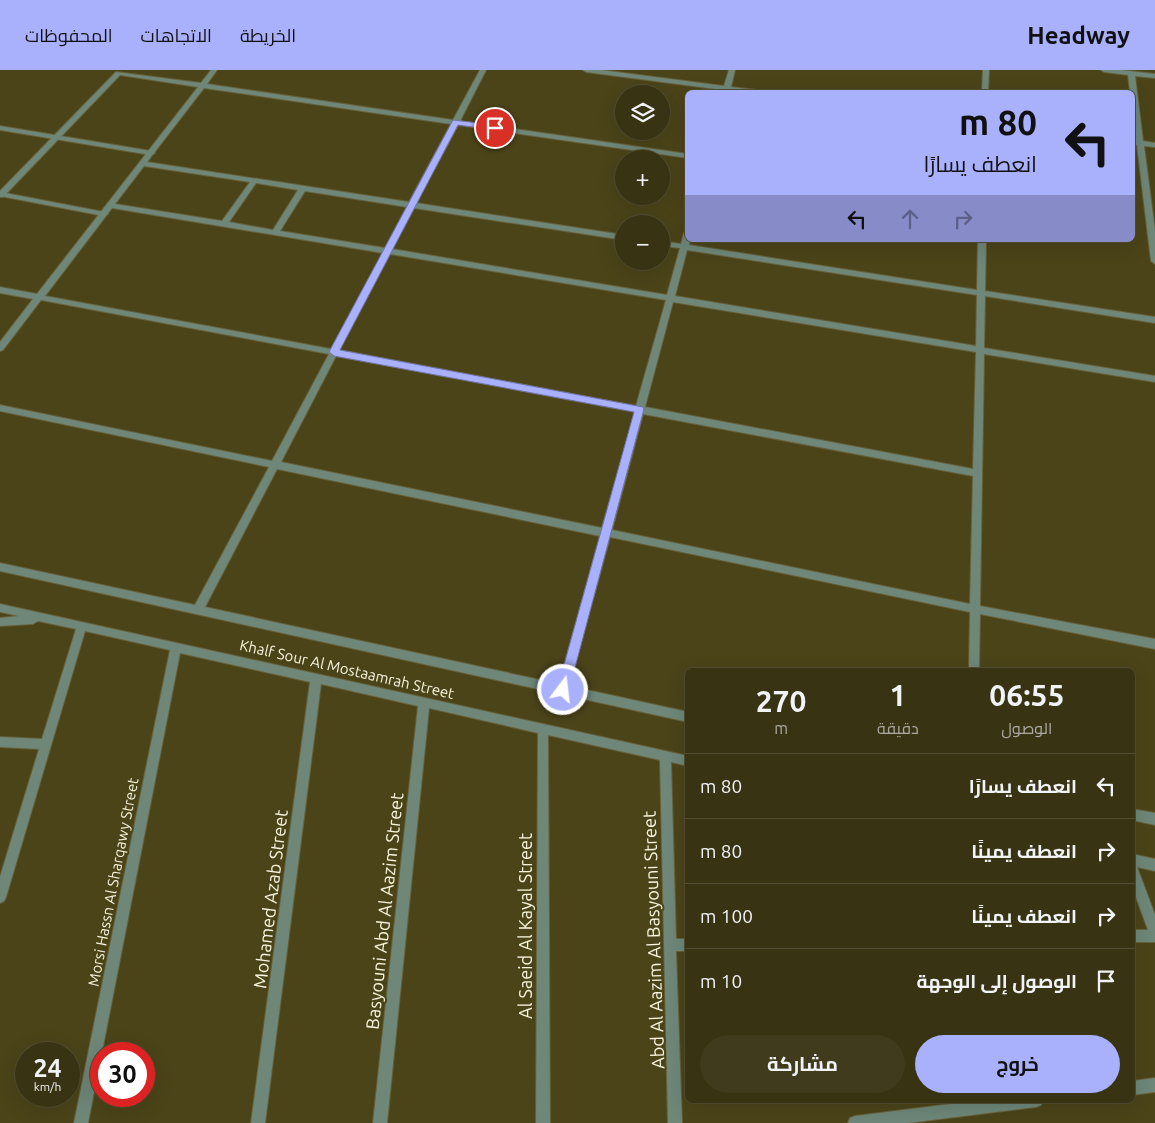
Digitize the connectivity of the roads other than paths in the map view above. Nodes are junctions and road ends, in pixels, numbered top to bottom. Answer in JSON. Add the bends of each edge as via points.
{"nodes":[{"id":1,"x":214,"y":70,"type":"edge"},
{"id":2,"x":483,"y":70,"type":"edge"},
{"id":3,"x":586,"y":70,"type":"edge"},
{"id":4,"x":732,"y":70,"type":"edge"},
{"id":5,"x":986,"y":70,"type":"edge"},
{"id":6,"x":1104,"y":70,"type":"edge"},
{"id":7,"x":120,"y":72,"type":"edge"},
{"id":8,"x":1131,"y":73,"type":"junction"},
{"id":9,"x":1155,"y":76,"type":"edge"},
{"id":10,"x":202,"y":85,"type":"junction"},
{"id":11,"x":726,"y":90,"type":"edge"},
{"id":12,"x":985,"y":90,"type":"edge"},
{"id":13,"x":1132,"y":90,"type":"edge"},
{"id":14,"x":456,"y":122,"type":"junction"},
{"id":15,"x":0,"y":128,"type":"edge"},
{"id":16,"x":1135,"y":128,"type":"edge"},
{"id":17,"x":57,"y":137,"type":"junction"},
{"id":18,"x":1136,"y":142,"type":"edge"},
{"id":19,"x":1155,"y":145,"type":"edge"},
{"id":20,"x":151,"y":152,"type":"junction"},
{"id":21,"x":685,"y":156,"type":"edge"},
{"id":22,"x":142,"y":163,"type":"junction"},
{"id":23,"x":254,"y":181,"type":"junction"},
{"id":24,"x":303,"y":188,"type":"junction"},
{"id":25,"x":0,"y":194,"type":"edge"},
{"id":26,"x":110,"y":205,"type":"junction"},
{"id":27,"x":412,"y":205,"type":"junction"},
{"id":28,"x":104,"y":214,"type":"junction"},
{"id":29,"x":1152,"y":221,"type":"edge"},
{"id":30,"x":224,"y":224,"type":"junction"},
{"id":31,"x":275,"y":232,"type":"junction"},
{"id":32,"x":615,"y":237,"type":"edge"},
{"id":33,"x":685,"y":242,"type":"edge"},
{"id":34,"x":982,"y":242,"type":"edge"},
{"id":35,"x":670,"y":245,"type":"edge"},
{"id":36,"x":684,"y":247,"type":"junction"},
{"id":37,"x":388,"y":251,"type":"junction"},
{"id":38,"x":1155,"y":261,"type":"edge"},
{"id":39,"x":0,"y":290,"type":"edge"},
{"id":40,"x":981,"y":293,"type":"junction"},
{"id":41,"x":39,"y":297,"type":"junction"},
{"id":42,"x":670,"y":298,"type":"junction"},
{"id":43,"x":1155,"y":320,"type":"edge"},
{"id":44,"x":0,"y":348,"type":"edge"},
{"id":45,"x":980,"y":350,"type":"junction"},
{"id":46,"x":334,"y":352,"type":"junction"},
{"id":47,"x":1155,"y":379,"type":"edge"},
{"id":48,"x":0,"y":408,"type":"edge"},
{"id":49,"x":639,"y":409,"type":"junction"},
{"id":50,"x":275,"y":465,"type":"junction"},
{"id":51,"x":978,"y":473,"type":"junction"},
{"id":52,"x":605,"y":533,"type":"junction"},
{"id":53,"x":0,"y":567,"type":"edge"},
{"id":54,"x":0,"y":608,"type":"edge"},
{"id":55,"x":976,"y":609,"type":"junction"},
{"id":56,"x":198,"y":610,"type":"junction"},
{"id":57,"x":47,"y":619,"type":"junction"},
{"id":58,"x":0,"y":622,"type":"edge"},
{"id":59,"x":82,"y":626,"type":"junction"},
{"id":60,"x":1155,"y":644,"type":"edge"},
{"id":61,"x":176,"y":648,"type":"junction"},
{"id":62,"x":974,"y":668,"type":"edge"},
{"id":63,"x":316,"y":679,"type":"junction"},
{"id":64,"x":563,"y":690,"type":"junction"},
{"id":65,"x":424,"y":703,"type":"junction"},
{"id":66,"x":685,"y":716,"type":"edge"},
{"id":67,"x":543,"y":729,"type":"junction"},
{"id":68,"x":0,"y":742,"type":"edge"},
{"id":69,"x":47,"y":744,"type":"junction"},
{"id":70,"x":665,"y":756,"type":"junction"},
{"id":71,"x":685,"y":760,"type":"edge"},
{"id":72,"x":1135,"y":815,"type":"edge"},
{"id":73,"x":1155,"y":819,"type":"edge"},
{"id":74,"x":1135,"y":861,"type":"edge"},
{"id":75,"x":1155,"y":865,"type":"edge"},
{"id":76,"x":1135,"y":878,"type":"edge"},
{"id":77,"x":2,"y":883,"type":"edge"},
{"id":78,"x":0,"y":897,"type":"edge"},
{"id":79,"x":1155,"y":931,"type":"edge"},
{"id":80,"x":1135,"y":936,"type":"edge"},
{"id":81,"x":1155,"y":936,"type":"edge"},
{"id":82,"x":670,"y":945,"type":"junction"},
{"id":83,"x":685,"y":945,"type":"edge"},
{"id":84,"x":1155,"y":1085,"type":"edge"},
{"id":85,"x":1135,"y":1088,"type":"edge"},
{"id":86,"x":1012,"y":1103,"type":"edge"},
{"id":87,"x":81,"y":1123,"type":"edge"},
{"id":88,"x":258,"y":1123,"type":"edge"},
{"id":89,"x":380,"y":1123,"type":"edge"},
{"id":90,"x":543,"y":1123,"type":"edge"},
{"id":91,"x":675,"y":1123,"type":"edge"},
{"id":92,"x":855,"y":1123,"type":"edge"}],
"edges":[{"from":1,"to":10,"type":"street"},
{"from":2,"to":14,"type":"street"},
{"from":3,"to":11,"type":"street"},
{"from":4,"to":11,"type":"street"},
{"from":5,"to":12,"type":"street"},
{"from":6,"to":8,"type":"street"},
{"from":7,"to":10,"type":"street"},
{"from":7,"to":17,"type":"street"},
{"from":8,"to":9,"type":"street"},
{"from":8,"to":13,"type":"street"},
{"from":10,"to":14,"type":"street"},
{"from":10,"to":20,"type":"street"},
{"from":14,"to":21,"type":"street"},
{"from":14,"to":27,"type":"street"},
{"from":15,"to":17,"type":"street"},
{"from":16,"to":18,"type":"street"},
{"from":17,"to":20,"type":"street"},
{"from":17,"to":25,"type":"street"},
{"from":18,"to":19,"type":"street"},
{"from":18,"to":29,"type":"street"},
{"from":20,"to":22,"type":"street"},
{"from":22,"to":23,"type":"street"},
{"from":22,"to":26,"type":"street"},
{"from":23,"to":24,"type":"street"},
{"from":23,"to":30,"type":"street"},
{"from":24,"to":27,"type":"street"},
{"from":24,"to":31,"type":"street"},
{"from":25,"to":28,"type":"street"},
{"from":26,"to":28,"type":"street"},
{"from":26,"to":30,"type":"street"},
{"from":27,"to":32,"type":"street"},
{"from":27,"to":37,"type":"street"},
{"from":28,"to":41,"type":"street"},
{"from":29,"to":38,"type":"street"},
{"from":30,"to":31,"type":"street"},
{"from":31,"to":37,"type":"street"},
{"from":33,"to":36,"type":"street"},
{"from":34,"to":40,"type":"street"},
{"from":35,"to":36,"type":"street"},
{"from":36,"to":40,"type":"street"},
{"from":36,"to":42,"type":"street"},
{"from":37,"to":42,"type":"street"},
{"from":37,"to":46,"type":"street"},
{"from":39,"to":41,"type":"street"},
{"from":40,"to":43,"type":"street"},
{"from":40,"to":45,"type":"street"},
{"from":41,"to":44,"type":"street"},
{"from":41,"to":46,"type":"street"},
{"from":42,"to":45,"type":"street"},
{"from":42,"to":49,"type":"street"},
{"from":45,"to":47,"type":"street"},
{"from":45,"to":51,"type":"street"},
{"from":46,"to":49,"type":"street"},
{"from":46,"to":50,"type":"street"},
{"from":48,"to":50,"type":"street"},
{"from":49,"to":51,"type":"street"},
{"from":49,"to":52,"type":"street"},
{"from":50,"to":52,"type":"street"},
{"from":50,"to":56,"type":"street"},
{"from":51,"to":55,"type":"street"},
{"from":52,"to":55,"type":"street"},
{"from":52,"to":64,"type":"street"},
{"from":53,"to":56,"type":"street"},
{"from":54,"to":57,"type":"street","name":"Khalf Sour Al Mostaamrah Street"},
{"from":55,"to":60,"type":"street"},
{"from":55,"to":62,"type":"street"},
{"from":56,"to":64,"type":"street"},
{"from":57,"to":58,"type":"street"},
{"from":57,"to":59,"type":"street","name":"Khalf Sour Al Mostaamrah Street"},
{"from":59,"to":61,"type":"street","name":"Khalf Sour Al Mostaamrah Street"},
{"from":59,"to":69,"type":"street"},
{"from":61,"to":63,"type":"street","name":"Khalf Sour Al Mostaamrah Street"},
{"from":61,"to":87,"type":"street","name":"Morsi Hassn Al Sharqawy Street"},
{"from":63,"to":65,"type":"street","name":"Khalf Sour Al Mostaamrah Street"},
{"from":63,"to":88,"type":"street","name":"Mohamed Azab Street"},
{"from":64,"to":66,"type":"street"},
{"from":65,"to":67,"type":"street","name":"Khalf Sour Al Mostaamrah Street"},
{"from":65,"to":89,"type":"street","name":"Basyouni Abd Al Aazim Street"},
{"from":67,"to":70,"type":"street","name":"Khalf Sour Al Mostaamrah Street"},
{"from":67,"to":90,"type":"street","name":"Al Saeid Al Kayal Street"},
{"from":68,"to":69,"type":"street"},
{"from":69,"to":77,"type":"street"},
{"from":70,"to":71,"type":"street","name":"Khalf Sour Al Mostaamrah Street"},
{"from":70,"to":82,"type":"street","name":"Abd Al Aazim Al Basyouni Street"},
{"from":72,"to":73,"type":"street"},
{"from":74,"to":75,"type":"street"},
{"from":76,"to":79,"type":"street"},
{"from":77,"to":78,"type":"street"},
{"from":80,"to":81,"type":"street"},
{"from":82,"to":83,"type":"street"},
{"from":82,"to":91,"type":"street","name":"Abd Al Aazim Al Basyouni Street"},
{"from":84,"to":85,"type":"street"},
{"from":86,"to":92,"type":"street"}]}
